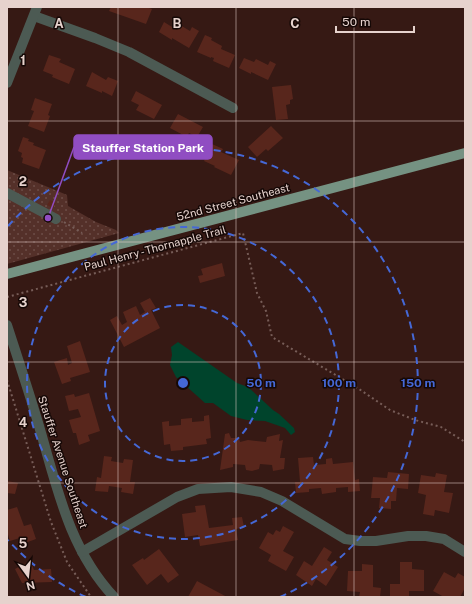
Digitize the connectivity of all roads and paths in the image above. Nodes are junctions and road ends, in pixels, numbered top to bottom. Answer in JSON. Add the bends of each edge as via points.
{"nodes":[{"id":1,"x":35,"y":11,"type":"edge"},
{"id":2,"x":9,"y":70,"type":"edge"},
{"id":3,"x":7,"y":83,"type":"edge"},
{"id":4,"x":233,"y":108,"type":"dead end"},
{"id":5,"x":465,"y":153,"type":"edge"},
{"id":6,"x":7,"y":194,"type":"edge"},
{"id":7,"x":56,"y":219,"type":"joint"},
{"id":8,"x":82,"y":233,"type":"dead end"},
{"id":9,"x":7,"y":274,"type":"edge"},
{"id":10,"x":7,"y":297,"type":"edge"},
{"id":11,"x":7,"y":325,"type":"edge"},
{"id":12,"x":7,"y":380,"type":"edge"},
{"id":13,"x":465,"y":442,"type":"edge"},
{"id":14,"x":82,"y":552,"type":"junction"},
{"id":15,"x":465,"y":552,"type":"edge"},
{"id":16,"x":91,"y":597,"type":"edge"},
{"id":17,"x":114,"y":597,"type":"edge"}],
"edges":[{"from":1,"to":2,"type":"street"},
{"from":1,"to":4,"type":"street","via":[[129,52]]},
{"from":2,"to":3,"type":"street"},
{"from":5,"to":9,"type":"main road","name":"52nd Street Southeast"},
{"from":6,"to":7,"type":"street"},
{"from":7,"to":8,"type":"path"},
{"from":10,"to":13,"type":"path","name":"Paul Henry - Thornapple Trail","via":[[243,233],[257,293],[266,311],[272,337],[390,410],[441,427]]},
{"from":11,"to":14,"type":"street","name":"Stauffer Avenue Southeast","via":[[62,504]]},
{"from":12,"to":16,"type":"path","via":[[51,522],[67,562]]},
{"from":14,"to":15,"type":"street","via":[[177,497],[198,489],[231,487],[261,492],[282,501],[345,539],[376,541],[426,536],[444,539]]},
{"from":14,"to":17,"type":"street","name":"Stauffer Avenue Southeast"}]}
